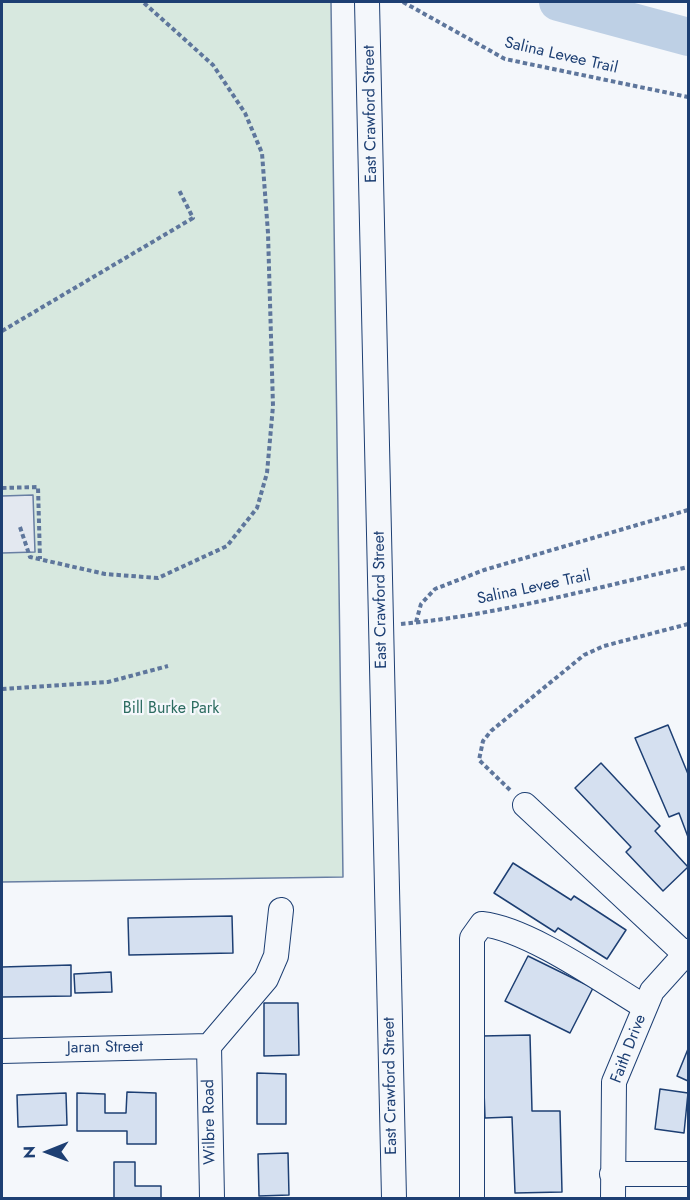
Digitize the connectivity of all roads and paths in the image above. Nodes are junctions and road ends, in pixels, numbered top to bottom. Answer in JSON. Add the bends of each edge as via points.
{"nodes":[{"id":1,"x":143,"y":2,"type":"edge"},
{"id":2,"x":367,"y":2,"type":"edge"},
{"id":3,"x":403,"y":2,"type":"edge"},
{"id":4,"x":688,"y":97,"type":"edge"},
{"id":5,"x":178,"y":190,"type":"dead end"},
{"id":6,"x":2,"y":331,"type":"edge"},
{"id":7,"x":2,"y":488,"type":"edge"},
{"id":8,"x":688,"y":510,"type":"edge"},
{"id":9,"x":20,"y":527,"type":"dead end"},
{"id":10,"x":40,"y":559,"type":"junction"},
{"id":11,"x":688,"y":567,"type":"edge"},
{"id":12,"x":416,"y":622,"type":"junction"},
{"id":13,"x":688,"y":624,"type":"edge"},
{"id":14,"x":382,"y":625,"type":"junction"},
{"id":15,"x":168,"y":666,"type":"dead end"},
{"id":16,"x":2,"y":688,"type":"edge"},
{"id":17,"x":525,"y":805,"type":"joint"},
{"id":18,"x":280,"y":910,"type":"dead end"},
{"id":19,"x":687,"y":954,"type":"edge"},
{"id":20,"x":645,"y":1007,"type":"junction"},
{"id":21,"x":209,"y":1046,"type":"junction"},
{"id":22,"x":2,"y":1051,"type":"edge"},
{"id":23,"x":612,"y":1174,"type":"junction"},
{"id":24,"x":688,"y":1174,"type":"edge"},
{"id":25,"x":212,"y":1198,"type":"edge"},
{"id":26,"x":394,"y":1198,"type":"edge"},
{"id":27,"x":472,"y":1198,"type":"edge"},
{"id":28,"x":613,"y":1198,"type":"edge"}],
"edges":[{"from":1,"to":10,"type":"path","via":[[213,65],[246,113],[262,153],[273,406],[267,473],[256,508],[227,546],[158,578],[105,574]]},
{"from":2,"to":14,"type":"street","name":"East Crawford Street"},
{"from":3,"to":4,"type":"path","name":"Salina Levee Trail","via":[[505,58]]},
{"from":5,"to":6,"type":"path","via":[[193,218]]},
{"from":7,"to":10,"type":"path","via":[[38,487]]},
{"from":8,"to":12,"type":"path","via":[[484,570],[435,589],[421,604]]},
{"from":9,"to":10,"type":"path","via":[[30,557]]},
{"from":11,"to":12,"type":"path","name":"Salina Levee Trail","via":[[545,599]]},
{"from":12,"to":14,"type":"path","name":"Salina Levee Trail"},
{"from":13,"to":17,"type":"path","via":[[584,655],[491,731],[483,741],[479,760]]},
{"from":14,"to":26,"type":"street","name":"East Crawford Street"},
{"from":15,"to":16,"type":"path","via":[[108,682]]},
{"from":17,"to":19,"type":"street"},
{"from":18,"to":21,"type":"street","via":[[276,956],[266,979]]},
{"from":19,"to":20,"type":"street","name":"Faith Drive","via":[[652,991]]},
{"from":20,"to":23,"type":"street","name":"Faith Drive","via":[[614,1082]]},
{"from":20,"to":27,"type":"street","via":[[548,950],[499,926],[482,924],[472,938]]},
{"from":21,"to":22,"type":"street","name":"Jaran Street"},
{"from":21,"to":25,"type":"street","name":"Wilbre Road"},
{"from":23,"to":24,"type":"street"},
{"from":23,"to":28,"type":"street","name":"Faith Drive"}]}
